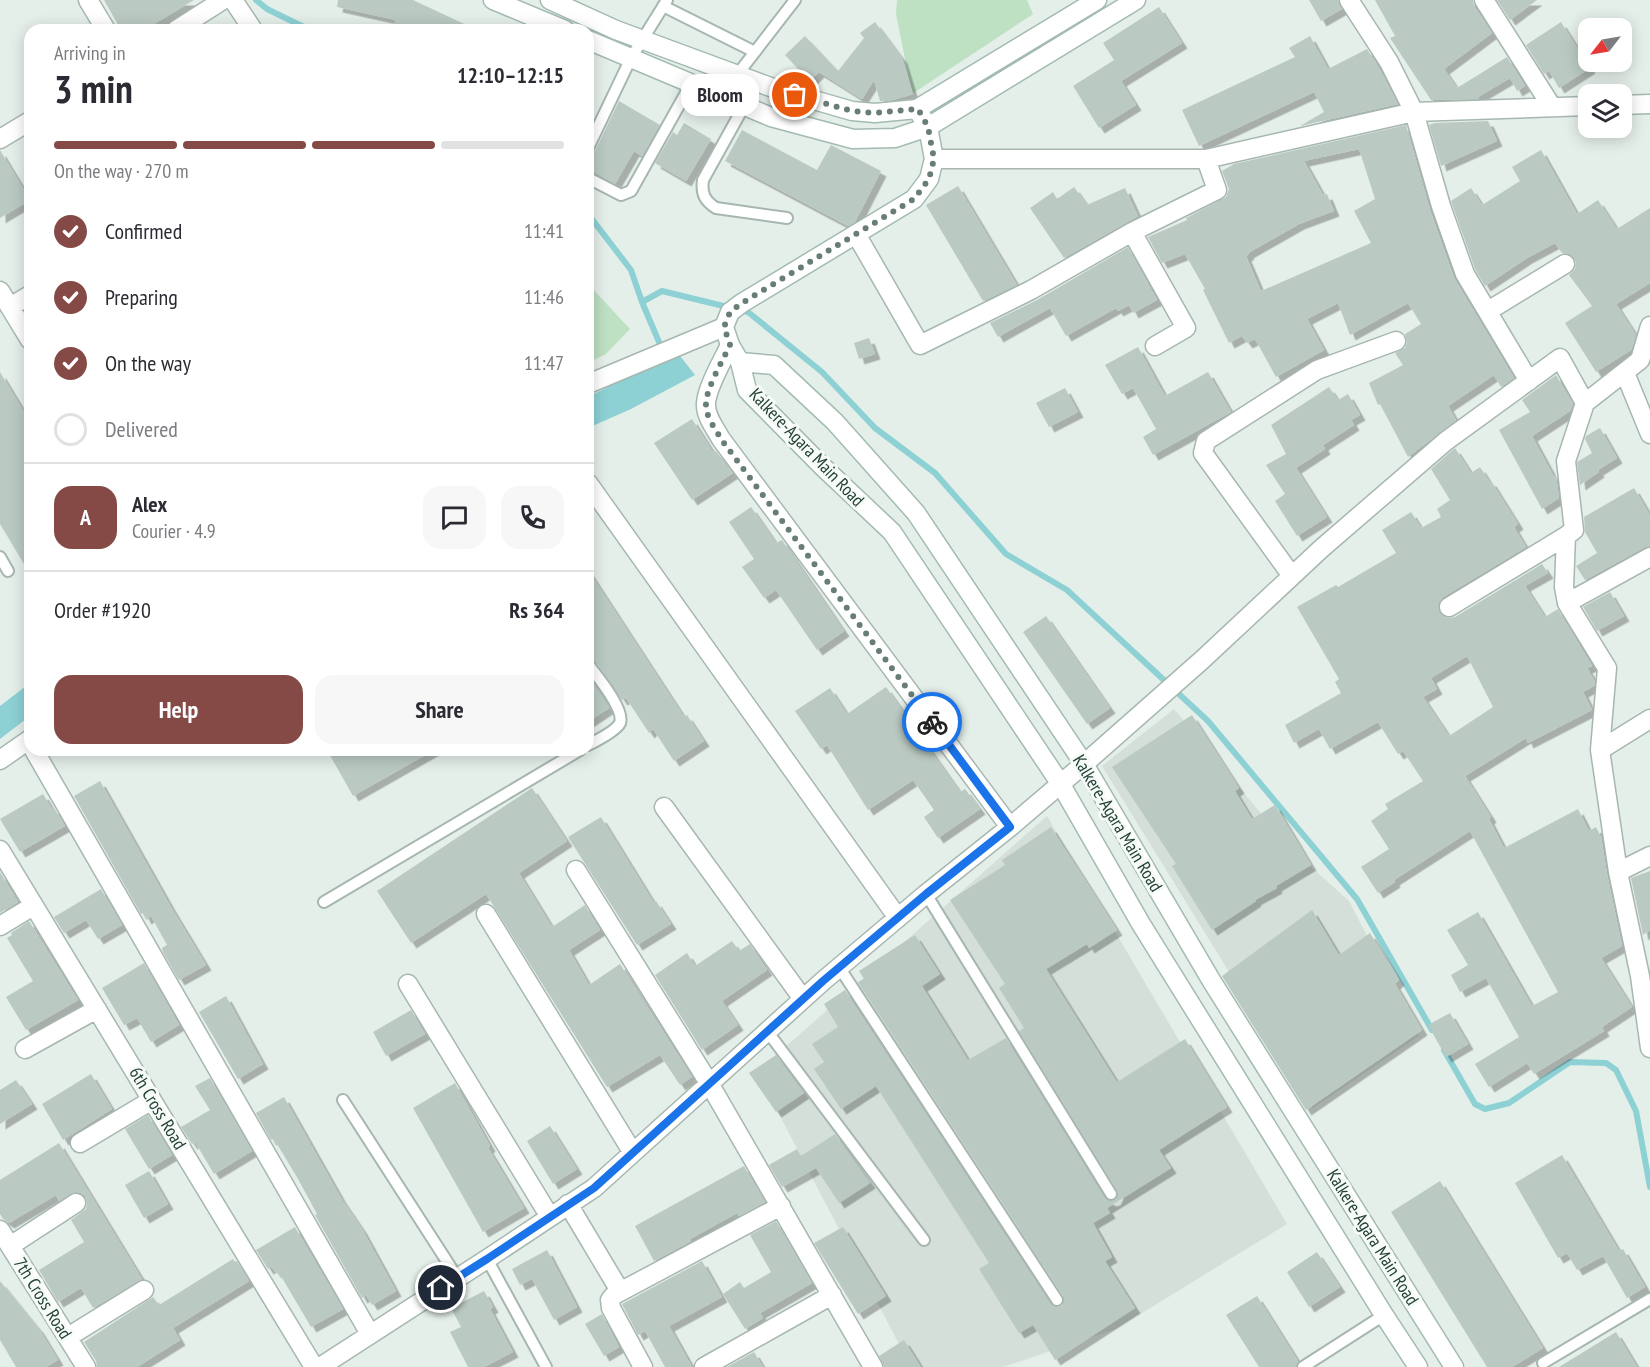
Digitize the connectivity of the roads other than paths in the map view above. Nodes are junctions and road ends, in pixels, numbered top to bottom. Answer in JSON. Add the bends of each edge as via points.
{"nodes":[{"id":1,"x":87,"y":0,"type":"edge"},
{"id":2,"x":223,"y":0,"type":"edge"},
{"id":3,"x":233,"y":0,"type":"edge"},
{"id":4,"x":494,"y":0,"type":"edge"},
{"id":5,"x":550,"y":0,"type":"edge"},
{"id":6,"x":795,"y":0,"type":"edge"},
{"id":7,"x":1097,"y":0,"type":"edge"},
{"id":8,"x":1136,"y":0,"type":"edge"},
{"id":9,"x":1349,"y":0,"type":"edge"},
{"id":10,"x":1484,"y":0,"type":"edge"},
{"id":11,"x":665,"y":3,"type":"edge"},
{"id":12,"x":102,"y":24,"type":"edge"},
{"id":13,"x":185,"y":24,"type":"edge"},
{"id":14,"x":250,"y":24,"type":"edge"},
{"id":15,"x":550,"y":24,"type":"edge"},
{"id":16,"x":643,"y":40,"type":"junction"},
{"id":17,"x":594,"y":43,"type":"edge"},
{"id":18,"x":755,"y":52,"type":"junction"},
{"id":19,"x":631,"y":58,"type":"junction"},
{"id":20,"x":737,"y":75,"type":"junction"},
{"id":21,"x":691,"y":84,"type":"junction"},
{"id":22,"x":724,"y":98,"type":"junction"},
{"id":23,"x":1650,"y":104,"type":"edge"},
{"id":24,"x":1632,"y":105,"type":"edge"},
{"id":25,"x":744,"y":106,"type":"junction"},
{"id":26,"x":1578,"y":106,"type":"edge"},
{"id":27,"x":1552,"y":107,"type":"junction"},
{"id":28,"x":918,"y":109,"type":"junction"},
{"id":29,"x":1413,"y":112,"type":"junction"},
{"id":30,"x":24,"y":125,"type":"edge"},
{"id":31,"x":928,"y":127,"type":"junction"},
{"id":32,"x":594,"y":135,"type":"edge"},
{"id":33,"x":0,"y":139,"type":"edge"},
{"id":34,"x":934,"y":159,"type":"junction"},
{"id":35,"x":1206,"y":159,"type":"junction"},
{"id":36,"x":594,"y":181,"type":"edge"},
{"id":37,"x":787,"y":218,"type":"dead end"},
{"id":38,"x":1132,"y":232,"type":"junction"},
{"id":39,"x":856,"y":234,"type":"junction"},
{"id":40,"x":1565,"y":264,"type":"dead end"},
{"id":41,"x":0,"y":291,"type":"edge"},
{"id":42,"x":24,"y":299,"type":"edge"},
{"id":43,"x":10,"y":307,"type":"junction"},
{"id":44,"x":1488,"y":311,"type":"junction"},
{"id":45,"x":732,"y":314,"type":"junction"},
{"id":46,"x":1650,"y":326,"type":"edge"},
{"id":47,"x":24,"y":330,"type":"edge"},
{"id":48,"x":1396,"y":341,"type":"dead end"},
{"id":49,"x":730,"y":345,"type":"junction"},
{"id":50,"x":1155,"y":346,"type":"dead end"},
{"id":51,"x":740,"y":362,"type":"junction"},
{"id":52,"x":1625,"y":373,"type":"junction"},
{"id":53,"x":594,"y":381,"type":"edge"},
{"id":54,"x":1529,"y":381,"type":"junction"},
{"id":55,"x":1585,"y":403,"type":"junction"},
{"id":56,"x":1650,"y":434,"type":"edge"},
{"id":57,"x":594,"y":491,"type":"edge"},
{"id":58,"x":1566,"y":536,"type":"junction"},
{"id":59,"x":0,"y":557,"type":"edge"},
{"id":60,"x":1650,"y":557,"type":"edge"},
{"id":61,"x":8,"y":571,"type":"dead end"},
{"id":62,"x":1292,"y":576,"type":"junction"},
{"id":63,"x":1567,"y":603,"type":"junction"},
{"id":64,"x":1449,"y":607,"type":"dead end"},
{"id":65,"x":594,"y":673,"type":"edge"},
{"id":66,"x":1650,"y":719,"type":"edge"},
{"id":67,"x":594,"y":741,"type":"edge"},
{"id":68,"x":24,"y":747,"type":"edge"},
{"id":69,"x":1600,"y":750,"type":"junction"},
{"id":70,"x":38,"y":756,"type":"edge"},
{"id":71,"x":570,"y":756,"type":"edge"},
{"id":72,"x":0,"y":760,"type":"edge"},
{"id":73,"x":1084,"y":764,"type":"junction"},
{"id":74,"x":1060,"y":783,"type":"junction"},
{"id":75,"x":664,"y":807,"type":"dead end"},
{"id":76,"x":1010,"y":827,"type":"junction"},
{"id":77,"x":0,"y":850,"type":"edge"},
{"id":78,"x":1650,"y":856,"type":"edge"},
{"id":79,"x":576,"y":870,"type":"dead end"},
{"id":80,"x":1618,"y":872,"type":"junction"},
{"id":81,"x":926,"y":894,"type":"junction"},
{"id":82,"x":324,"y":902,"type":"dead end"},
{"id":83,"x":33,"y":906,"type":"junction"},
{"id":84,"x":486,"y":914,"type":"dead end"},
{"id":85,"x":898,"y":918,"type":"junction"},
{"id":86,"x":0,"y":926,"type":"edge"},
{"id":87,"x":839,"y":967,"type":"junction"},
{"id":88,"x":408,"y":984,"type":"dead end"},
{"id":89,"x":803,"y":999,"type":"junction"},
{"id":90,"x":98,"y":1009,"type":"junction"},
{"id":91,"x":767,"y":1031,"type":"junction"},
{"id":92,"x":1650,"y":1048,"type":"edge"},
{"id":93,"x":25,"y":1049,"type":"dead end"},
{"id":94,"x":709,"y":1083,"type":"junction"},
{"id":95,"x":152,"y":1100,"type":"junction"},
{"id":96,"x":343,"y":1100,"type":"dead end"},
{"id":97,"x":80,"y":1143,"type":"dead end"},
{"id":98,"x":633,"y":1153,"type":"junction"},
{"id":99,"x":1111,"y":1194,"type":"dead end"},
{"id":100,"x":76,"y":1203,"type":"dead end"},
{"id":101,"x":568,"y":1204,"type":"junction"},
{"id":102,"x":781,"y":1206,"type":"junction"},
{"id":103,"x":550,"y":1217,"type":"junction"},
{"id":104,"x":0,"y":1230,"type":"edge"},
{"id":105,"x":924,"y":1240,"type":"dead end"},
{"id":106,"x":10,"y":1246,"type":"junction"},
{"id":107,"x":487,"y":1259,"type":"junction"},
{"id":108,"x":457,"y":1277,"type":"junction"},
{"id":109,"x":144,"y":1290,"type":"dead end"},
{"id":110,"x":620,"y":1291,"type":"junction"},
{"id":111,"x":832,"y":1295,"type":"junction"},
{"id":112,"x":1650,"y":1299,"type":"edge"},
{"id":113,"x":1057,"y":1300,"type":"dead end"},
{"id":114,"x":1384,"y":1315,"type":"junction"},
{"id":115,"x":370,"y":1334,"type":"junction"},
{"id":116,"x":68,"y":1337,"type":"junction"},
{"id":117,"x":1543,"y":1363,"type":"dead end"},
{"id":118,"x":80,"y":1364,"type":"edge"},
{"id":119,"x":314,"y":1367,"type":"edge"},
{"id":120,"x":320,"y":1367,"type":"edge"},
{"id":121,"x":546,"y":1367,"type":"edge"},
{"id":122,"x":643,"y":1367,"type":"edge"},
{"id":123,"x":704,"y":1367,"type":"edge"},
{"id":124,"x":873,"y":1367,"type":"edge"},
{"id":125,"x":1303,"y":1367,"type":"edge"},
{"id":126,"x":1418,"y":1367,"type":"edge"},
{"id":127,"x":1455,"y":1367,"type":"edge"}],
"edges":[{"from":1,"to":12,"type":"street"},
{"from":2,"to":13,"type":"street"},
{"from":3,"to":14,"type":"street"},
{"from":4,"to":15,"type":"street"},
{"from":5,"to":16,"type":"street"},
{"from":6,"to":18,"type":"lane"},
{"from":7,"to":28,"type":"street"},
{"from":8,"to":31,"type":"street"},
{"from":9,"to":29,"type":"street","via":[[1389,62]]},
{"from":10,"to":27,"type":"street"},
{"from":11,"to":16,"type":"lane"},
{"from":11,"to":18,"type":"lane"},
{"from":16,"to":19,"type":"lane"},
{"from":16,"to":20,"type":"street"},
{"from":17,"to":19,"type":"street"},
{"from":18,"to":20,"type":"lane"},
{"from":19,"to":21,"type":"street"},
{"from":19,"to":32,"type":"lane"},
{"from":20,"to":22,"type":"lane"},
{"from":20,"to":28,"type":"street","via":[[852,111]]},
{"from":21,"to":22,"type":"street"},
{"from":21,"to":36,"type":"lane","via":[[631,190],[621,195]]},
{"from":22,"to":25,"type":"street"},
{"from":23,"to":24,"type":"street"},
{"from":25,"to":31,"type":"street","via":[[853,139],[895,138]]},
{"from":25,"to":37,"type":"lane","via":[[703,180],[702,192],[716,208]]},
{"from":26,"to":27,"type":"street"},
{"from":27,"to":29,"type":"street"},
{"from":28,"to":31,"type":"street"},
{"from":29,"to":35,"type":"street"},
{"from":29,"to":44,"type":"street","via":[[1465,274]]},
{"from":30,"to":33,"type":"street"},
{"from":31,"to":34,"type":"street"},
{"from":34,"to":35,"type":"street"},
{"from":34,"to":39,"type":"street","via":[[929,179],[914,199]]},
{"from":35,"to":38,"type":"street","via":[[1217,190]]},
{"from":38,"to":39,"type":"street","via":[[1031,290],[920,345]]},
{"from":38,"to":50,"type":"street","via":[[1186,328]]},
{"from":39,"to":45,"type":"street"},
{"from":40,"to":44,"type":"street"},
{"from":41,"to":43,"type":"street"},
{"from":42,"to":43,"type":"street"},
{"from":43,"to":47,"type":"street"},
{"from":44,"to":54,"type":"street"},
{"from":45,"to":49,"type":"street"},
{"from":45,"to":53,"type":"street"},
{"from":46,"to":52,"type":"street","via":[[1640,360]]},
{"from":48,"to":62,"type":"street","via":[[1317,370],[1206,441],[1203,453]]},
{"from":49,"to":51,"type":"street"},
{"from":49,"to":76,"type":"street","via":[[706,404],[721,439]]},
{"from":51,"to":73,"type":"street","name":"Kalkere-Agara Main Road","via":[[774,365],[835,422],[916,513]]},
{"from":51,"to":74,"type":"street","name":"Kalkere-Agara Main Road","via":[[747,390],[892,532]]},
{"from":52,"to":55,"type":"street"},
{"from":52,"to":56,"type":"street"},
{"from":54,"to":55,"type":"street","via":[[1560,358]]},
{"from":54,"to":62,"type":"street","via":[[1446,441]]},
{"from":55,"to":58,"type":"street","via":[[1566,461],[1574,530]]},
{"from":57,"to":85,"type":"street"},
{"from":58,"to":63,"type":"street"},
{"from":58,"to":64,"type":"street"},
{"from":59,"to":61,"type":"lane"},
{"from":60,"to":63,"type":"street"},
{"from":62,"to":73,"type":"street"},
{"from":63,"to":69,"type":"street","via":[[1606,669]]},
{"from":65,"to":67,"type":"lane","via":[[620,714],[615,729]]},
{"from":66,"to":69,"type":"street"},
{"from":68,"to":72,"type":"street"},
{"from":69,"to":80,"type":"street"},
{"from":70,"to":115,"type":"street"},
{"from":71,"to":82,"type":"lane"},
{"from":73,"to":74,"type":"street"},
{"from":73,"to":127,"type":"street","name":"Kalkere-Agara Main Road","via":[[1211,980]]},
{"from":74,"to":76,"type":"street"},
{"from":74,"to":114,"type":"street","name":"Kalkere-Agara Main Road","via":[[1141,924]]},
{"from":75,"to":89,"type":"street"},
{"from":76,"to":81,"type":"street"},
{"from":77,"to":83,"type":"street","name":"6th Cross Road"},
{"from":78,"to":80,"type":"street"},
{"from":79,"to":94,"type":"street"},
{"from":80,"to":92,"type":"street","via":[[1640,976]]},
{"from":81,"to":85,"type":"street"},
{"from":81,"to":99,"type":"lane"},
{"from":83,"to":86,"type":"street"},
{"from":83,"to":90,"type":"street","name":"6th Cross Road"},
{"from":84,"to":98,"type":"street"},
{"from":85,"to":87,"type":"street"},
{"from":87,"to":89,"type":"street"},
{"from":87,"to":113,"type":"lane"},
{"from":88,"to":103,"type":"street"},
{"from":89,"to":91,"type":"street"},
{"from":90,"to":93,"type":"street"},
{"from":90,"to":95,"type":"street","name":"6th Cross Road"},
{"from":91,"to":94,"type":"street"},
{"from":91,"to":105,"type":"lane"},
{"from":94,"to":98,"type":"street"},
{"from":94,"to":102,"type":"street"},
{"from":95,"to":97,"type":"street"},
{"from":95,"to":119,"type":"street","name":"6th Cross Road"},
{"from":96,"to":108,"type":"lane"},
{"from":98,"to":101,"type":"street","via":[[594,1188]]},
{"from":100,"to":106,"type":"street"},
{"from":101,"to":103,"type":"street"},
{"from":101,"to":110,"type":"street"},
{"from":102,"to":110,"type":"street"},
{"from":102,"to":111,"type":"street"},
{"from":103,"to":107,"type":"street"},
{"from":104,"to":106,"type":"street","name":"7th Cross Road"},
{"from":106,"to":116,"type":"street","name":"7th Cross Road"},
{"from":107,"to":108,"type":"street"},
{"from":107,"to":121,"type":"lane"},
{"from":108,"to":115,"type":"street"},
{"from":109,"to":116,"type":"street"},
{"from":110,"to":122,"type":"street","via":[[610,1300],[611,1308]]},
{"from":111,"to":123,"type":"street"},
{"from":111,"to":124,"type":"street"},
{"from":112,"to":117,"type":"lane"},
{"from":114,"to":125,"type":"lane"},
{"from":114,"to":126,"type":"street","name":"Kalkere-Agara Main Road"},
{"from":115,"to":120,"type":"street"},
{"from":116,"to":118,"type":"street","name":"7th Cross Road"}]}
